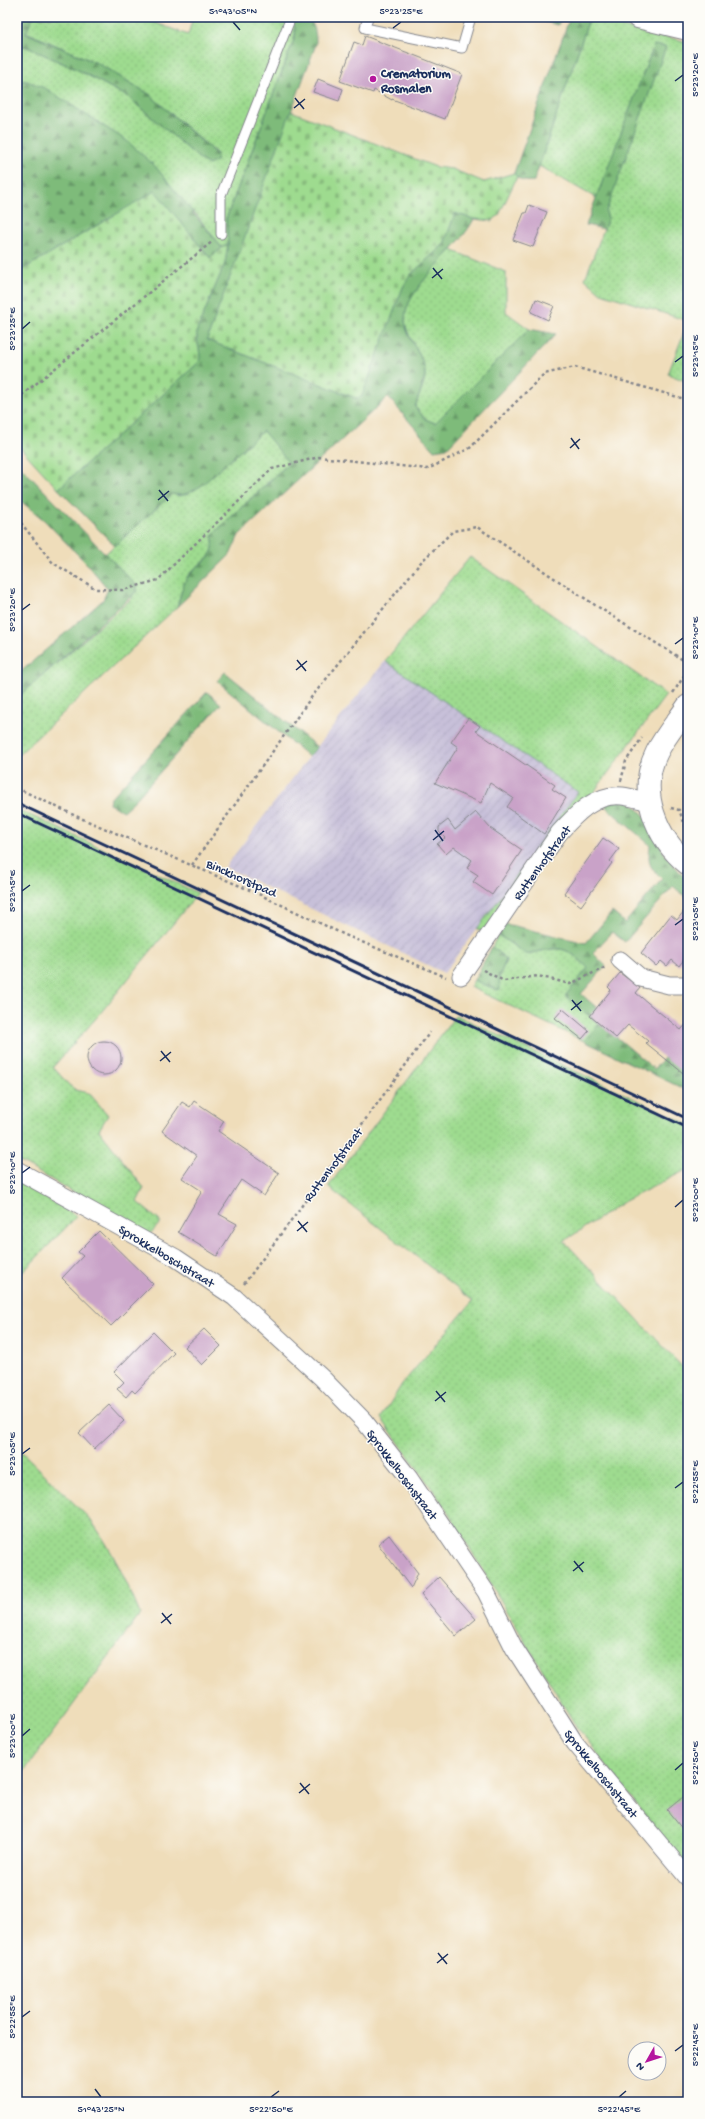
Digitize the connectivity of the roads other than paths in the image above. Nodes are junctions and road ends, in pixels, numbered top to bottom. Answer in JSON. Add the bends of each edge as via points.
{"nodes":[{"id":1,"x":291,"y":17,"type":"edge"},
{"id":2,"x":368,"y":17,"type":"edge"},
{"id":3,"x":471,"y":17,"type":"edge"},
{"id":4,"x":638,"y":17,"type":"edge"},
{"id":5,"x":688,"y":29,"type":"edge"},
{"id":6,"x":221,"y":234,"type":"road end"},
{"id":7,"x":688,"y":706,"type":"edge"},
{"id":8,"x":650,"y":802,"type":"junction"},
{"id":9,"x":688,"y":864,"type":"edge"},
{"id":10,"x":620,"y":960,"type":"road end"},
{"id":11,"x":465,"y":969,"type":"road end"},
{"id":12,"x":688,"y":985,"type":"edge"},
{"id":13,"x":17,"y":1170,"type":"edge"},
{"id":14,"x":688,"y":1878,"type":"edge"}],
"edges":[{"from":1,"to":6,"type":"lane","via":[[221,195]]},
{"from":2,"to":3,"type":"lane","via":[[366,28],[462,48]]},
{"from":4,"to":5,"type":"street"},
{"from":7,"to":8,"type":"street","via":[[657,752],[649,775]]},
{"from":8,"to":9,"type":"street","via":[[655,822],[681,859]]},
{"from":8,"to":11,"type":"street","name":"Ruttenhofstraat","via":[[621,796],[605,796],[578,812],[559,833]]},
{"from":10,"to":12,"type":"street","via":[[641,978],[669,985]]},
{"from":13,"to":14,"type":"street","name":"Sprokkelboschstraat","via":[[176,1258],[234,1297],[322,1378],[364,1421],[409,1478],[486,1592],[514,1648],[575,1743]]}]}
